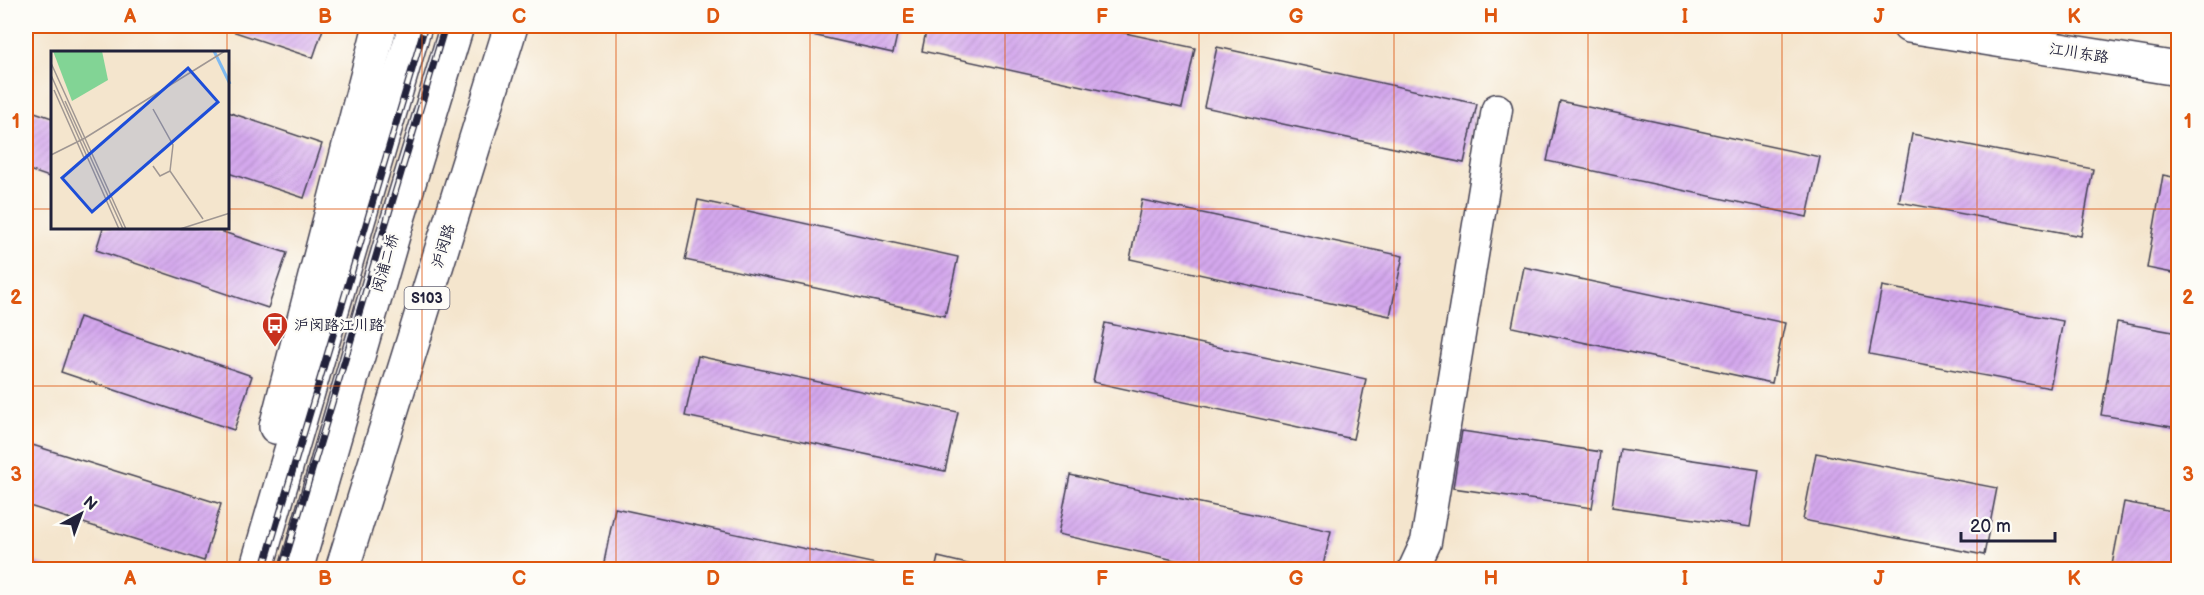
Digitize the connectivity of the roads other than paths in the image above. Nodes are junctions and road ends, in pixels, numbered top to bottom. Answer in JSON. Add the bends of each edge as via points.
{"nodes":[{"id":1,"x":380,"y":26,"type":"edge"},
{"id":2,"x":415,"y":26,"type":"edge"},
{"id":3,"x":457,"y":26,"type":"edge"},
{"id":4,"x":511,"y":26,"type":"edge"},
{"id":5,"x":1909,"y":26,"type":"edge"},
{"id":6,"x":2178,"y":69,"type":"edge"},
{"id":7,"x":1497,"y":109,"type":"dead end"},
{"id":8,"x":238,"y":570,"type":"edge"},
{"id":9,"x":256,"y":570,"type":"edge"},
{"id":10,"x":296,"y":570,"type":"edge"},
{"id":11,"x":342,"y":570,"type":"edge"},
{"id":12,"x":1413,"y":570,"type":"edge"}],
"edges":[{"from":1,"to":8,"type":"main road"},
{"from":2,"to":9,"type":"main road"},
{"from":3,"to":10,"type":"main road","name":"闵浦二桥"},
{"from":4,"to":11,"type":"main road","name":"沪闵路","number":"S103"},
{"from":5,"to":6,"type":"main road","name":"江川东路"},
{"from":7,"to":12,"type":"lane","via":[[1426,542]]}]}
